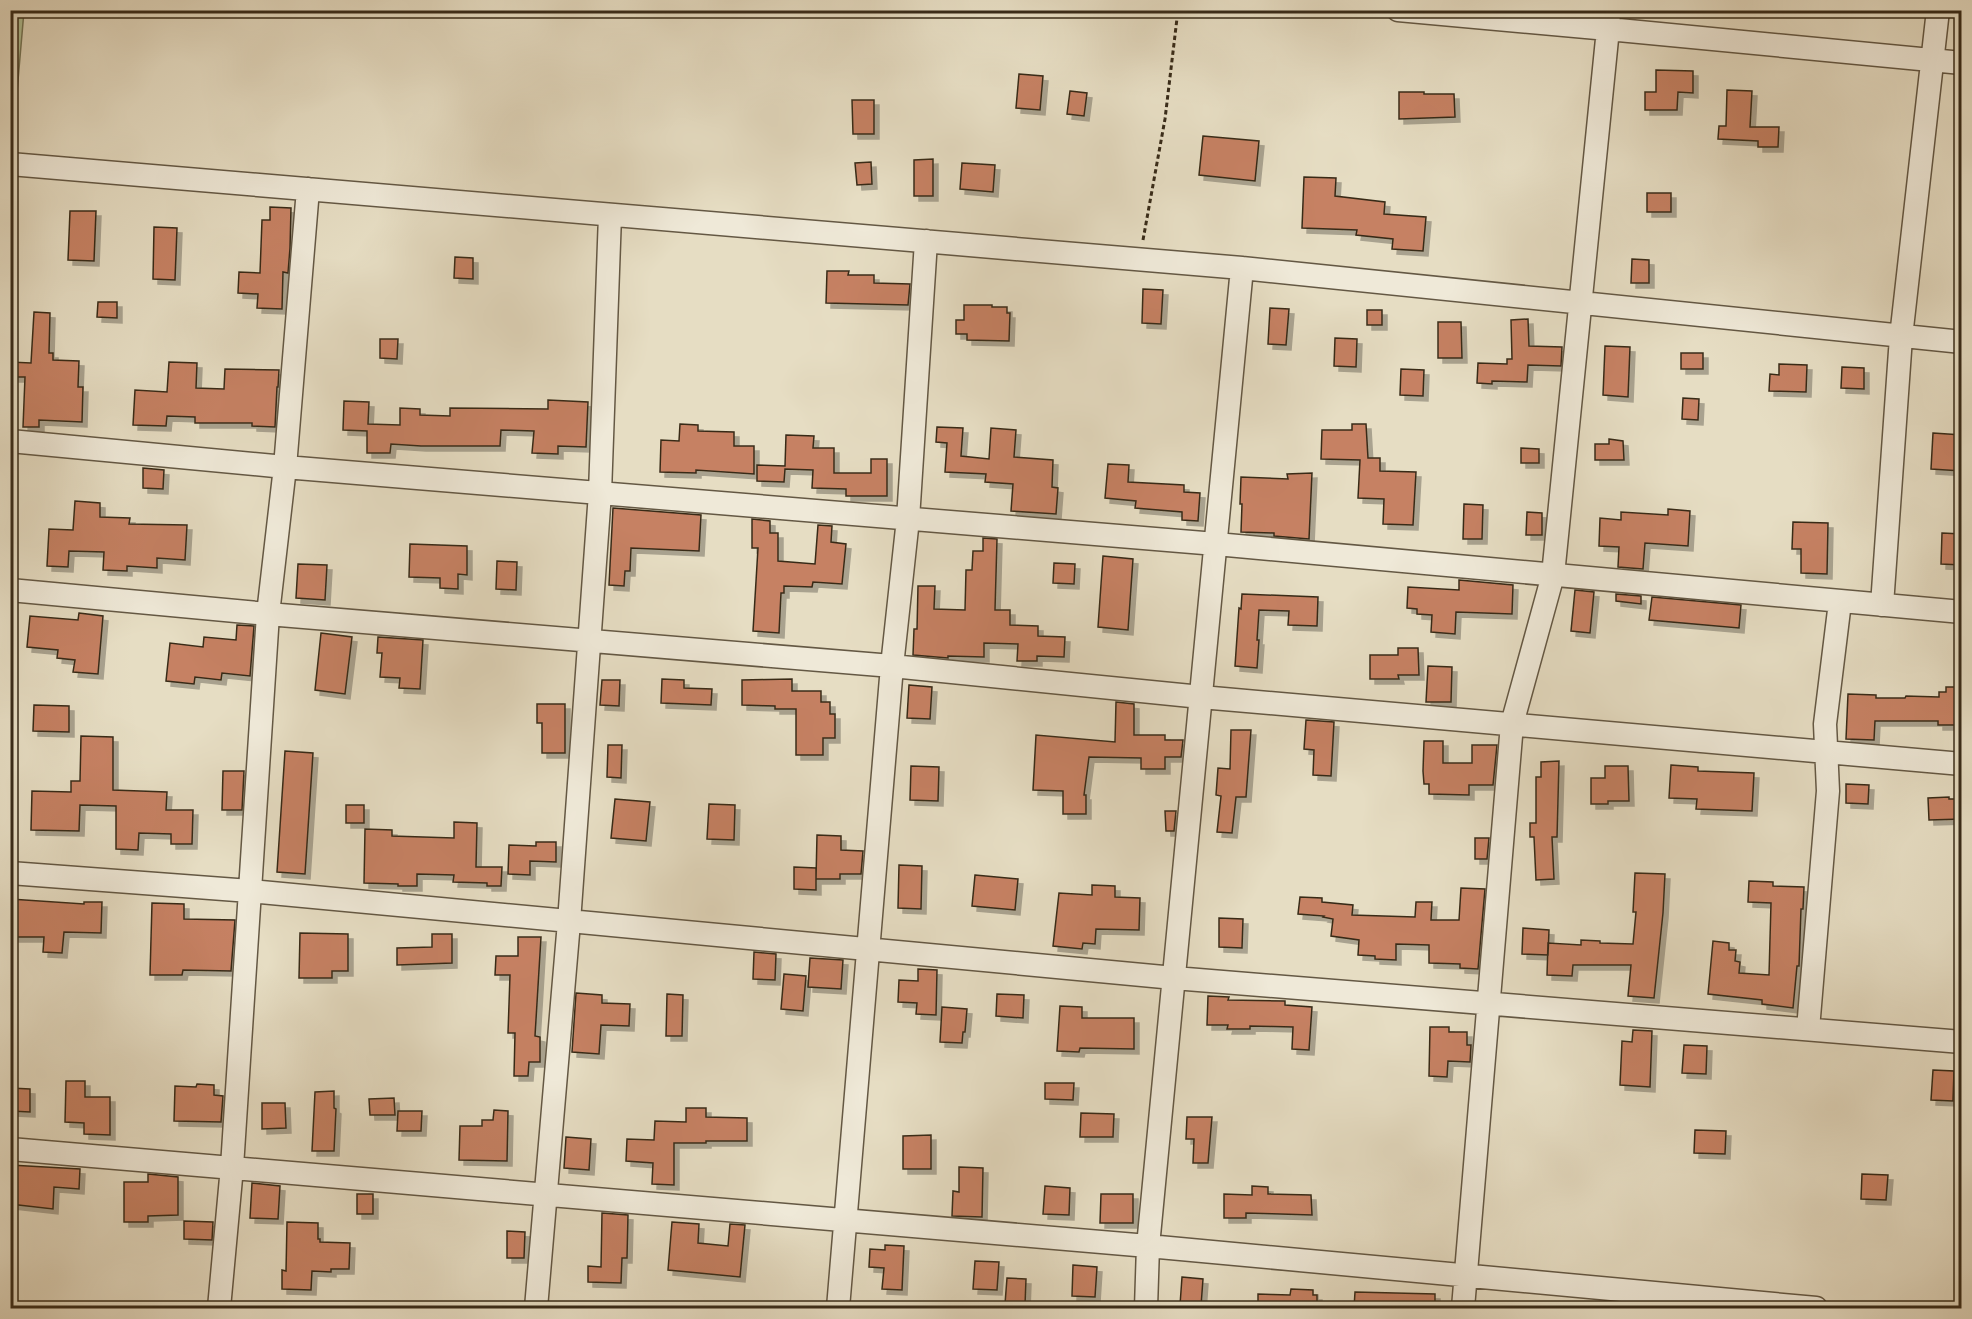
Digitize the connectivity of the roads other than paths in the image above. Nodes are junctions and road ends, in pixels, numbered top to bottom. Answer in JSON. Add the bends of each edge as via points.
{"nodes":[{"id":1,"x":1398,"y":10,"type":"edge"},
{"id":2,"x":1938,"y":10,"type":"edge"},
{"id":3,"x":1608,"y":20,"type":"edge"},
{"id":4,"x":1933,"y":61,"type":"junction"},
{"id":5,"x":1962,"y":63,"type":"edge"},
{"id":6,"x":10,"y":164,"type":"edge"},
{"id":7,"x":308,"y":189,"type":"junction"},
{"id":8,"x":610,"y":215,"type":"junction"},
{"id":9,"x":926,"y":241,"type":"junction"},
{"id":10,"x":1242,"y":268,"type":"junction"},
{"id":11,"x":1580,"y":303,"type":"junction"},
{"id":12,"x":1901,"y":337,"type":"junction"},
{"id":13,"x":1962,"y":342,"type":"edge"},
{"id":14,"x":10,"y":441,"type":"edge"},
{"id":15,"x":285,"y":467,"type":"junction"},
{"id":16,"x":600,"y":493,"type":"junction"},
{"id":17,"x":908,"y":519,"type":"junction"},
{"id":18,"x":1216,"y":544,"type":"junction"},
{"id":19,"x":1553,"y":575,"type":"junction"},
{"id":20,"x":10,"y":590,"type":"edge"},
{"id":21,"x":1840,"y":602,"type":"junction"},
{"id":22,"x":1882,"y":605,"type":"junction"},
{"id":23,"x":1962,"y":612,"type":"edge"},
{"id":24,"x":268,"y":614,"type":"junction"},
{"id":25,"x":588,"y":641,"type":"junction"},
{"id":26,"x":892,"y":666,"type":"junction"},
{"id":27,"x":1201,"y":697,"type":"junction"},
{"id":28,"x":1512,"y":724,"type":"junction"},
{"id":29,"x":1826,"y":752,"type":"junction"},
{"id":30,"x":1962,"y":764,"type":"edge"},
{"id":31,"x":10,"y":873,"type":"edge"},
{"id":32,"x":250,"y":891,"type":"junction"},
{"id":33,"x":569,"y":922,"type":"junction"},
{"id":34,"x":868,"y":950,"type":"junction"},
{"id":35,"x":1174,"y":978,"type":"junction"},
{"id":36,"x":1489,"y":1003,"type":"junction"},
{"id":37,"x":1808,"y":1029,"type":"junction"},
{"id":38,"x":1962,"y":1042,"type":"edge"},
{"id":39,"x":10,"y":1149,"type":"edge"},
{"id":40,"x":232,"y":1167,"type":"junction"},
{"id":41,"x":546,"y":1194,"type":"junction"},
{"id":42,"x":846,"y":1220,"type":"junction"},
{"id":43,"x":1148,"y":1246,"type":"junction"},
{"id":44,"x":1467,"y":1276,"type":"junction"},
{"id":45,"x":1780,"y":1307,"type":"edge"},
{"id":46,"x":219,"y":1308,"type":"edge"},
{"id":47,"x":536,"y":1308,"type":"edge"},
{"id":48,"x":838,"y":1308,"type":"edge"},
{"id":49,"x":1146,"y":1308,"type":"edge"},
{"id":50,"x":1463,"y":1308,"type":"edge"},
{"id":51,"x":1816,"y":1308,"type":"edge"}],
"edges":[{"from":1,"to":3,"type":"street"},
{"from":2,"to":4,"type":"street"},
{"from":3,"to":4,"type":"street"},
{"from":3,"to":11,"type":"street"},
{"from":4,"to":5,"type":"street"},
{"from":4,"to":12,"type":"street"},
{"from":6,"to":7,"type":"street"},
{"from":7,"to":8,"type":"street"},
{"from":7,"to":15,"type":"street"},
{"from":8,"to":9,"type":"street"},
{"from":8,"to":16,"type":"street"},
{"from":9,"to":10,"type":"street"},
{"from":9,"to":17,"type":"street"},
{"from":10,"to":11,"type":"street"},
{"from":10,"to":18,"type":"street"},
{"from":11,"to":12,"type":"street"},
{"from":11,"to":19,"type":"street"},
{"from":12,"to":13,"type":"street"},
{"from":12,"to":22,"type":"street"},
{"from":14,"to":15,"type":"street"},
{"from":15,"to":16,"type":"street"},
{"from":15,"to":24,"type":"street"},
{"from":16,"to":17,"type":"street"},
{"from":16,"to":25,"type":"street"},
{"from":17,"to":18,"type":"street"},
{"from":17,"to":26,"type":"street"},
{"from":18,"to":19,"type":"street"},
{"from":18,"to":27,"type":"street"},
{"from":19,"to":21,"type":"street"},
{"from":19,"to":28,"type":"street"},
{"from":20,"to":24,"type":"street"},
{"from":21,"to":22,"type":"street"},
{"from":21,"to":29,"type":"street","via":[[1825,724]]},
{"from":22,"to":23,"type":"street"},
{"from":24,"to":25,"type":"street"},
{"from":24,"to":32,"type":"street"},
{"from":25,"to":26,"type":"street"},
{"from":25,"to":33,"type":"street"},
{"from":26,"to":27,"type":"street"},
{"from":26,"to":34,"type":"street"},
{"from":27,"to":28,"type":"street"},
{"from":27,"to":35,"type":"street"},
{"from":28,"to":29,"type":"street"},
{"from":28,"to":36,"type":"street"},
{"from":29,"to":30,"type":"street"},
{"from":29,"to":37,"type":"street","via":[[1828,791]]},
{"from":31,"to":32,"type":"street"},
{"from":32,"to":33,"type":"street"},
{"from":32,"to":40,"type":"street"},
{"from":33,"to":34,"type":"street"},
{"from":33,"to":41,"type":"street"},
{"from":34,"to":35,"type":"street"},
{"from":34,"to":42,"type":"street"},
{"from":35,"to":36,"type":"street"},
{"from":35,"to":43,"type":"street"},
{"from":36,"to":37,"type":"street"},
{"from":36,"to":44,"type":"street"},
{"from":37,"to":38,"type":"street"},
{"from":39,"to":40,"type":"street"},
{"from":40,"to":41,"type":"street"},
{"from":40,"to":46,"type":"street"},
{"from":41,"to":42,"type":"street"},
{"from":41,"to":47,"type":"street"},
{"from":42,"to":43,"type":"street"},
{"from":42,"to":48,"type":"street"},
{"from":43,"to":44,"type":"street"},
{"from":43,"to":49,"type":"street"},
{"from":44,"to":45,"type":"street"},
{"from":44,"to":50,"type":"street"},
{"from":45,"to":51,"type":"street"}]}
